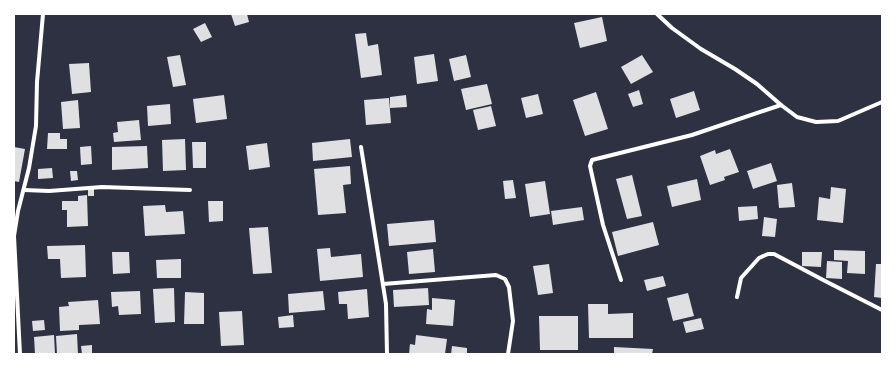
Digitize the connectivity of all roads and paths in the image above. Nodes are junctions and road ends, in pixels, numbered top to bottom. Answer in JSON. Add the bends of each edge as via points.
{"nodes":[{"id":1,"x":42,"y":14,"type":"edge"},
{"id":2,"x":657,"y":14,"type":"edge"},
{"id":3,"x":882,"y":102,"type":"edge"},
{"id":4,"x":781,"y":105,"type":"junction"},
{"id":5,"x":361,"y":147,"type":"dead end"},
{"id":6,"x":24,"y":190,"type":"junction"},
{"id":7,"x":190,"y":190,"type":"dead end"},
{"id":8,"x":621,"y":280,"type":"dead end"},
{"id":9,"x":383,"y":284,"type":"junction"},
{"id":10,"x":737,"y":297,"type":"dead end"},
{"id":11,"x":882,"y":310,"type":"edge"},
{"id":12,"x":20,"y":354,"type":"edge"},
{"id":13,"x":387,"y":354,"type":"edge"},
{"id":14,"x":508,"y":354,"type":"edge"}],
"edges":[{"from":1,"to":6,"type":"street","via":[[36,126]]},
{"from":2,"to":4,"type":"street","via":[[702,50],[757,84]]},
{"from":3,"to":4,"type":"street","via":[[838,120],[816,122],[797,117]]},
{"from":4,"to":8,"type":"street","via":[[692,135],[592,160],[590,166],[603,226]]},
{"from":5,"to":9,"type":"street"},
{"from":6,"to":7,"type":"street","via":[[102,187]]},
{"from":6,"to":12,"type":"street","via":[[14,236]]},
{"from":9,"to":13,"type":"street"},
{"from":9,"to":14,"type":"street","via":[[496,275],[505,279],[509,287],[513,321]]},
{"from":10,"to":11,"type":"street","via":[[741,278],[759,258],[774,254]]}]}
